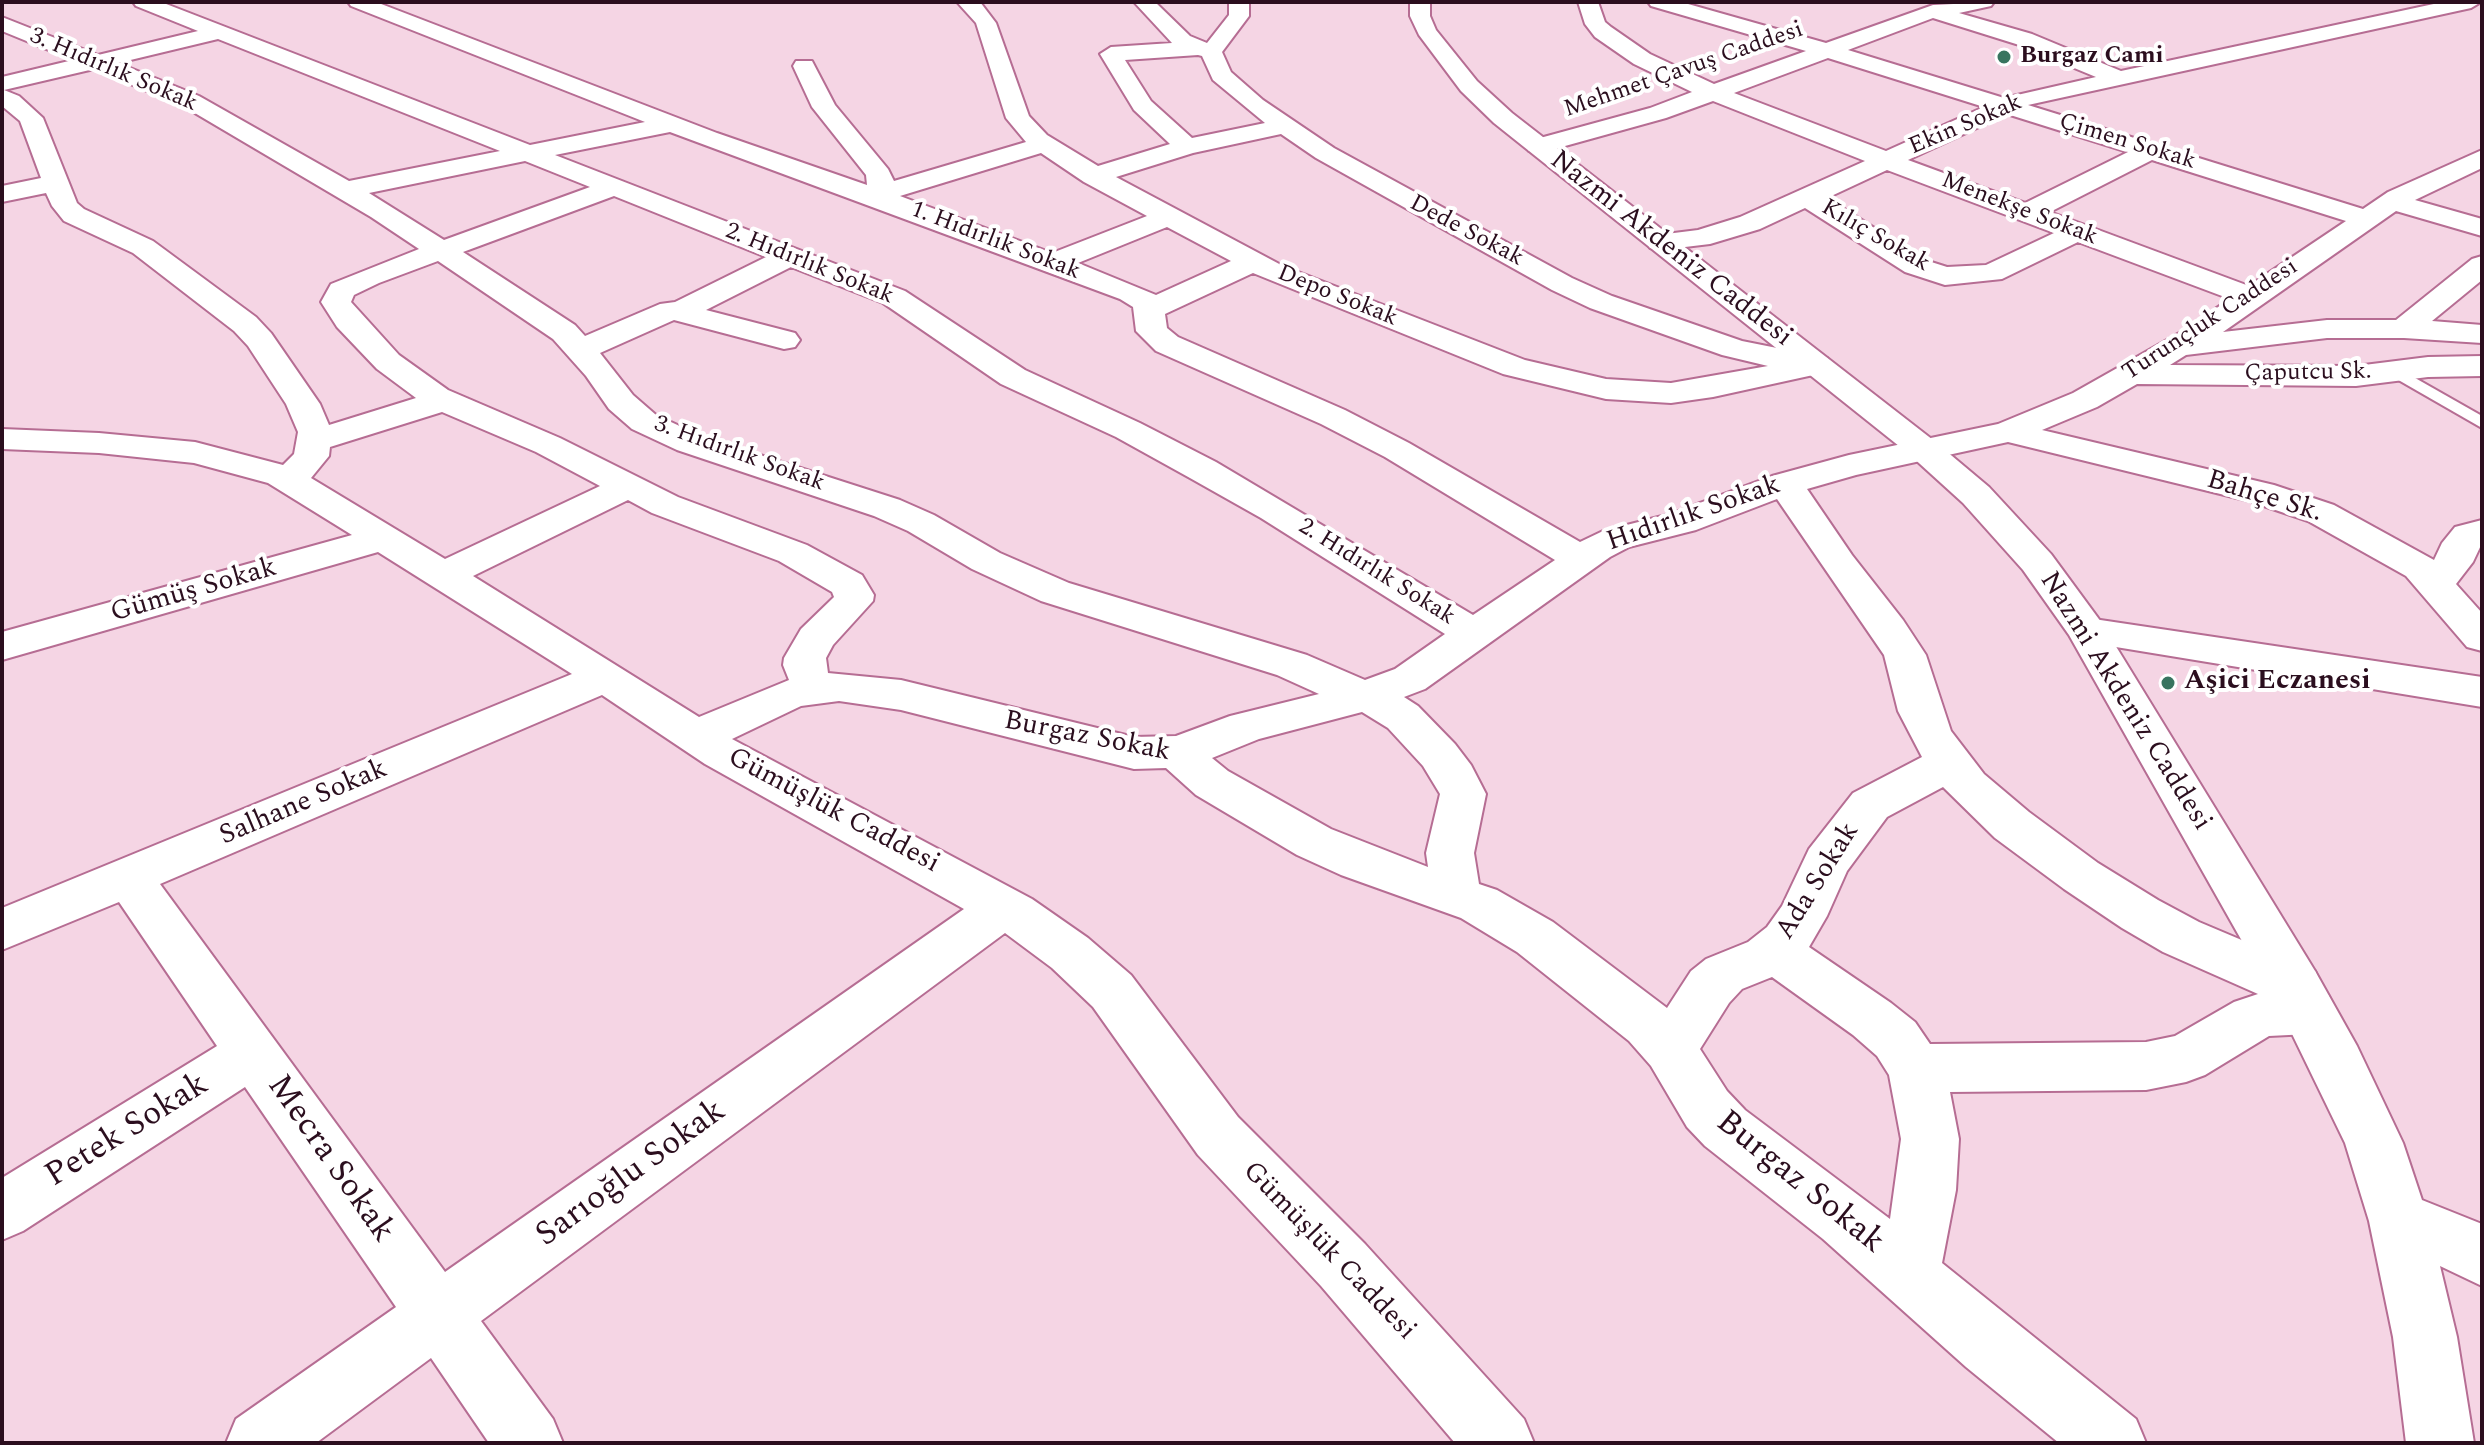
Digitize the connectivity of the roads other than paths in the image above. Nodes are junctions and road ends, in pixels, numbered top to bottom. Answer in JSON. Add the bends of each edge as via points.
{"nodes":[{"id":1,"x":143,"y":2,"type":"edge"},
{"id":2,"x":358,"y":2,"type":"edge"},
{"id":3,"x":967,"y":2,"type":"edge"},
{"id":4,"x":1144,"y":2,"type":"edge"},
{"id":5,"x":1239,"y":2,"type":"edge"},
{"id":6,"x":1420,"y":2,"type":"edge"},
{"id":7,"x":1588,"y":2,"type":"edge"},
{"id":8,"x":1658,"y":2,"type":"edge"},
{"id":9,"x":1893,"y":2,"type":"edge"},
{"id":10,"x":1984,"y":2,"type":"edge"},
{"id":11,"x":2471,"y":2,"type":"edge"},
{"id":12,"x":1933,"y":11,"type":"junction"},
{"id":13,"x":2,"y":23,"type":"edge"},
{"id":14,"x":216,"y":33,"type":"junction"},
{"id":15,"x":1204,"y":50,"type":"junction"},
{"id":16,"x":1828,"y":50,"type":"junction"},
{"id":17,"x":96,"y":62,"type":"junction"},
{"id":18,"x":804,"y":66,"type":"dead end"},
{"id":19,"x":2118,"y":78,"type":"junction"},
{"id":20,"x":2,"y":84,"type":"edge"},
{"id":21,"x":1714,"y":92,"type":"junction"},
{"id":22,"x":2,"y":97,"type":"edge"},
{"id":23,"x":2004,"y":105,"type":"junction"},
{"id":24,"x":671,"y":124,"type":"junction"},
{"id":25,"x":1285,"y":126,"type":"junction"},
{"id":26,"x":1044,"y":144,"type":"junction"},
{"id":27,"x":1538,"y":146,"type":"junction"},
{"id":28,"x":1187,"y":147,"type":"junction"},
{"id":29,"x":2150,"y":151,"type":"junction"},
{"id":30,"x":529,"y":153,"type":"junction"},
{"id":31,"x":2482,"y":158,"type":"edge"},
{"id":32,"x":1885,"y":160,"type":"junction"},
{"id":33,"x":1093,"y":176,"type":"junction"},
{"id":34,"x":55,"y":183,"type":"junction"},
{"id":35,"x":614,"y":187,"type":"junction"},
{"id":36,"x":346,"y":190,"type":"junction"},
{"id":37,"x":2,"y":194,"type":"edge"},
{"id":38,"x":873,"y":196,"type":"junction"},
{"id":39,"x":1807,"y":197,"type":"junction"},
{"id":40,"x":2391,"y":201,"type":"junction"},
{"id":41,"x":2027,"y":213,"type":"junction"},
{"id":42,"x":1169,"y":217,"type":"junction"},
{"id":43,"x":2365,"y":218,"type":"junction"},
{"id":44,"x":2482,"y":228,"type":"edge"},
{"id":45,"x":2077,"y":232,"type":"junction"},
{"id":46,"x":1660,"y":242,"type":"junction"},
{"id":47,"x":440,"y":251,"type":"junction"},
{"id":48,"x":790,"y":256,"type":"junction"},
{"id":49,"x":1254,"y":262,"type":"junction"},
{"id":50,"x":1053,"y":263,"type":"junction"},
{"id":51,"x":2482,"y":265,"type":"edge"},
{"id":52,"x":2251,"y":297,"type":"junction"},
{"id":53,"x":1150,"y":309,"type":"junction"},
{"id":54,"x":678,"y":312,"type":"junction"},
{"id":55,"x":2404,"y":329,"type":"junction"},
{"id":56,"x":2482,"y":334,"type":"edge"},
{"id":57,"x":784,"y":340,"type":"dead end"},
{"id":58,"x":2179,"y":347,"type":"junction"},
{"id":59,"x":582,"y":349,"type":"junction"},
{"id":60,"x":1816,"y":365,"type":"junction"},
{"id":61,"x":2482,"y":366,"type":"edge"},
{"id":62,"x":2394,"y":371,"type":"junction"},
{"id":63,"x":2134,"y":374,"type":"junction"},
{"id":64,"x":444,"y":400,"type":"junction"},
{"id":65,"x":2482,"y":423,"type":"edge"},
{"id":66,"x":2008,"y":432,"type":"junction"},
{"id":67,"x":2,"y":439,"type":"edge"},
{"id":68,"x":1926,"y":452,"type":"junction"},
{"id":69,"x":303,"y":459,"type":"junction"},
{"id":70,"x":1785,"y":484,"type":"junction"},
{"id":71,"x":629,"y":486,"type":"junction"},
{"id":72,"x":2482,"y":531,"type":"edge"},
{"id":73,"x":385,"y":538,"type":"junction"},
{"id":74,"x":1581,"y":559,"type":"junction"},
{"id":75,"x":444,"y":575,"type":"junction"},
{"id":76,"x":2436,"y":582,"type":"junction"},
{"id":77,"x":2087,"y":631,"type":"junction"},
{"id":78,"x":1474,"y":634,"type":"junction"},
{"id":79,"x":2482,"y":638,"type":"edge"},
{"id":80,"x":2,"y":646,"type":"edge"},
{"id":81,"x":605,"y":677,"type":"junction"},
{"id":82,"x":813,"y":688,"type":"junction"},
{"id":83,"x":2482,"y":692,"type":"edge"},
{"id":84,"x":1366,"y":695,"type":"junction"},
{"id":85,"x":696,"y":737,"type":"junction"},
{"id":86,"x":1176,"y":752,"type":"junction"},
{"id":87,"x":1949,"y":763,"type":"junction"},
{"id":88,"x":128,"y":877,"type":"junction"},
{"id":89,"x":1456,"y":896,"type":"junction"},
{"id":90,"x":1004,"y":907,"type":"junction"},
{"id":91,"x":2,"y":930,"type":"edge"},
{"id":92,"x":1774,"y":951,"type":"junction"},
{"id":93,"x":2302,"y":999,"type":"junction"},
{"id":94,"x":1670,"y":1049,"type":"junction"},
{"id":95,"x":253,"y":1053,"type":"junction"},
{"id":96,"x":1915,"y":1068,"type":"junction"},
{"id":97,"x":2,"y":1211,"type":"edge"},
{"id":98,"x":2399,"y":1221,"type":"junction"},
{"id":99,"x":2482,"y":1256,"type":"edge"},
{"id":100,"x":1909,"y":1275,"type":"junction"},
{"id":101,"x":438,"y":1314,"type":"junction"},
{"id":102,"x":260,"y":1443,"type":"edge"},
{"id":103,"x":529,"y":1443,"type":"edge"},
{"id":104,"x":1500,"y":1443,"type":"edge"},
{"id":105,"x":2112,"y":1443,"type":"edge"},
{"id":106,"x":2440,"y":1443,"type":"edge"}],
"edges":[{"from":1,"to":14,"type":"street","name":"2. Hıdırlık Sokak"},
{"from":2,"to":24,"type":"street","name":"1. Hıdırlık Sokak"},
{"from":3,"to":26,"type":"street","name":"Depo Sokak","via":[[986,23],[1018,118]]},
{"from":4,"to":15,"type":"street","via":[[1174,35]]},
{"from":5,"to":15,"type":"street","via":[[1239,16]]},
{"from":6,"to":27,"type":"street","name":"Nazmi Akdeniz Caddesi","via":[[1426,31],[1453,69]]},
{"from":7,"to":21,"type":"street","name":"Menekşe Sokak","via":[[1595,24],[1623,47]]},
{"from":8,"to":16,"type":"street","name":"Çimen Sokak"},
{"from":9,"to":12,"type":"street"},
{"from":10,"to":12,"type":"street","name":"Mehmet Çavuş Caddesi"},
{"from":11,"to":19,"type":"street","name":"Ekin Sokak"},
{"from":12,"to":16,"type":"street","name":"Mehmet Çavuş Caddesi"},
{"from":12,"to":19,"type":"street","via":[[2024,39]]},
{"from":13,"to":17,"type":"street","name":"3. Hıdırlık Sokak"},
{"from":14,"to":17,"type":"street"},
{"from":14,"to":30,"type":"street","name":"2. Hıdırlık Sokak"},
{"from":15,"to":25,"type":"street","name":"Dede Sokak","via":[[1236,91]]},
{"from":15,"to":28,"type":"street","via":[[1111,54],[1142,105]]},
{"from":16,"to":21,"type":"street","name":"Mehmet Çavuş Caddesi"},
{"from":16,"to":23,"type":"street","name":"Çimen Sokak"},
{"from":17,"to":20,"type":"street"},
{"from":17,"to":36,"type":"street","name":"3. Hıdırlık Sokak","via":[[191,101]]},
{"from":18,"to":38,"type":"street","via":[[824,107],[879,174],[882,183]]},
{"from":19,"to":23,"type":"street","name":"Ekin Sokak"},
{"from":21,"to":27,"type":"street","name":"Mehmet Çavuş Caddesi","via":[[1622,125]]},
{"from":21,"to":32,"type":"street","name":"Menekşe Sokak"},
{"from":22,"to":34,"type":"street","via":[[31,118]]},
{"from":23,"to":29,"type":"street","name":"Çimen Sokak"},
{"from":23,"to":32,"type":"street","name":"Ekin Sokak"},
{"from":24,"to":30,"type":"street"},
{"from":24,"to":38,"type":"street","name":"1. Hıdırlık Sokak"},
{"from":25,"to":28,"type":"street"},
{"from":25,"to":60,"type":"street","name":"Dede Sokak","via":[[1371,180],[1601,302],[1733,348]]},
{"from":26,"to":33,"type":"street","name":"Depo Sokak"},
{"from":26,"to":38,"type":"street"},
{"from":27,"to":46,"type":"street","name":"Nazmi Akdeniz Caddesi"},
{"from":28,"to":33,"type":"street"},
{"from":29,"to":41,"type":"street"},
{"from":29,"to":43,"type":"street","name":"Çimen Sokak"},
{"from":30,"to":35,"type":"street","name":"2. Hıdırlık Sokak"},
{"from":30,"to":36,"type":"street"},
{"from":31,"to":40,"type":"street","name":"Turunçluk Caddesi"},
{"from":32,"to":39,"type":"street","name":"Ekin Sokak"},
{"from":32,"to":41,"type":"street","name":"Menekşe Sokak"},
{"from":33,"to":42,"type":"street","name":"Depo Sokak"},
{"from":34,"to":37,"type":"street"},
{"from":34,"to":69,"type":"street","via":[[74,215],[143,247],[260,340],[303,404]]},
{"from":35,"to":47,"type":"street"},
{"from":35,"to":48,"type":"street","name":"2. Hıdırlık Sokak"},
{"from":36,"to":47,"type":"street","name":"3. Hıdırlık Sokak"},
{"from":38,"to":50,"type":"street","name":"1. Hıdırlık Sokak"},
{"from":39,"to":45,"type":"street","name":"Kılıç Sokak","via":[[1915,266],[1945,276],[1992,273]]},
{"from":39,"to":46,"type":"street","name":"Ekin Sokak","via":[[1725,232]]},
{"from":40,"to":43,"type":"street","name":"Turunçluk Caddesi"},
{"from":40,"to":44,"type":"street"},
{"from":41,"to":45,"type":"street","name":"Menekşe Sokak"},
{"from":42,"to":49,"type":"street","name":"Depo Sokak"},
{"from":42,"to":50,"type":"street"},
{"from":43,"to":52,"type":"street","name":"Turunçluk Caddesi"},
{"from":45,"to":52,"type":"street","name":"Menekşe Sokak"},
{"from":46,"to":60,"type":"street","name":"Nazmi Akdeniz Caddesi"},
{"from":47,"to":59,"type":"street","name":"3. Hıdırlık Sokak","via":[[545,318]]},
{"from":47,"to":64,"type":"street","via":[[349,285],[336,302],[388,362]]},
{"from":48,"to":54,"type":"street"},
{"from":48,"to":78,"type":"street","name":"2. Hıdırlık Sokak","via":[[894,297],[992,365],[1203,470]]},
{"from":49,"to":53,"type":"street"},
{"from":49,"to":60,"type":"street","name":"Depo Sokak","via":[[1514,367],[1606,389],[1671,393]]},
{"from":50,"to":53,"type":"street","name":"1. Hıdırlık Sokak","via":[[1140,297]]},
{"from":51,"to":55,"type":"street"},
{"from":52,"to":58,"type":"street","name":"Turunçluk Caddesi"},
{"from":53,"to":74,"type":"street","via":[[1148,323],[1167,344],[1397,450]]},
{"from":54,"to":57,"type":"street"},
{"from":54,"to":59,"type":"street","via":[[671,310]]},
{"from":55,"to":56,"type":"street"},
{"from":55,"to":58,"type":"street","via":[[2327,329]]},
{"from":58,"to":63,"type":"street","name":"Turunçluk Caddesi"},
{"from":59,"to":84,"type":"street","name":"3. Hıdırlık Sokak","via":[[633,414],[689,443],[887,508],[1055,592],[1292,665]]},
{"from":60,"to":68,"type":"street","name":"Nazmi Akdeniz Caddesi"},
{"from":61,"to":62,"type":"street","name":"Çaputcu Sk."},
{"from":62,"to":63,"type":"street","name":"Çaputcu Sk.","via":[[2301,377]]},
{"from":62,"to":65,"type":"lane"},
{"from":63,"to":66,"type":"street","name":"Turunçluk Caddesi"},
{"from":64,"to":69,"type":"street"},
{"from":64,"to":71,"type":"street"},
{"from":66,"to":68,"type":"street","name":"Turunçluk Caddesi"},
{"from":66,"to":76,"type":"street","name":"Bahçe Sk.","via":[[2291,502],[2400,555]]},
{"from":67,"to":69,"type":"street","name":"Gümüşlük Caddesi","via":[[195,453],[257,467]]},
{"from":68,"to":70,"type":"street","name":"Hıdırlık Sokak"},
{"from":68,"to":77,"type":"street","name":"Nazmi Akdeniz Caddesi","via":[[2008,527]]},
{"from":69,"to":73,"type":"street","name":"Gümüşlük Caddesi"},
{"from":70,"to":74,"type":"street","name":"Hıdırlık Sokak","via":[[1683,522],[1616,539]]},
{"from":70,"to":87,"type":"street","via":[[1905,655],[1920,711]]},
{"from":71,"to":75,"type":"street"},
{"from":71,"to":82,"type":"street","via":[[793,553],[848,584],[853,601],[809,647],[804,665]]},
{"from":72,"to":76,"type":"street","via":[[2468,535]]},
{"from":73,"to":75,"type":"street","name":"Gümüşlük Caddesi"},
{"from":73,"to":80,"type":"street","name":"Gümüş Sokak"},
{"from":74,"to":78,"type":"street","name":"Hıdırlık Sokak"},
{"from":75,"to":81,"type":"street","name":"Gümüşlük Caddesi"},
{"from":76,"to":79,"type":"street","name":"Bahçe Sk."},
{"from":77,"to":83,"type":"street"},
{"from":77,"to":93,"type":"street","name":"Nazmi Akdeniz Caddesi"},
{"from":78,"to":84,"type":"street","name":"Hıdırlık Sokak","via":[[1410,679]]},
{"from":81,"to":85,"type":"street","name":"Gümüşlük Caddesi"},
{"from":81,"to":88,"type":"street","name":"Salhane Sokak"},
{"from":82,"to":85,"type":"street","name":"Burgaz Sokak"},
{"from":82,"to":86,"type":"street","name":"Burgaz Sokak","via":[[868,688],[1081,742],[1134,753]]},
{"from":84,"to":86,"type":"street","name":"Hıdırlık Sokak"},
{"from":84,"to":89,"type":"street","via":[[1403,717],[1455,777],[1463,794],[1450,853]]},
{"from":85,"to":90,"type":"street","name":"Gümüşlük Caddesi"},
{"from":86,"to":89,"type":"street","name":"Burgaz Sokak","via":[[1212,783],[1314,842]]},
{"from":87,"to":92,"type":"street","name":"Ada Sokak","via":[[1870,805],[1826,862],[1802,916]]},
{"from":87,"to":93,"type":"street","via":[[2012,825],[2081,876],[2181,937]]},
{"from":88,"to":91,"type":"street","name":"Salhane Sokak"},
{"from":88,"to":95,"type":"street","name":"Mecra Sokak"},
{"from":89,"to":94,"type":"street","name":"Burgaz Sokak","via":[[1504,916],[1535,937],[1626,1007]]},
{"from":90,"to":101,"type":"street","name":"Sarıoğlu Sokak"},
{"from":90,"to":104,"type":"street","name":"Gümüşlük Caddesi","via":[[1070,953],[1112,991],[1218,1136],[1365,1288]]},
{"from":92,"to":94,"type":"street","name":"Ada Sokak","via":[[1724,974],[1710,987]]},
{"from":92,"to":96,"type":"street","via":[[1872,1019],[1896,1039]]},
{"from":93,"to":96,"type":"street","via":[[2253,1018],[2186,1058],[2146,1066]]},
{"from":93,"to":98,"type":"street","name":"Nazmi Akdeniz Caddesi","via":[[2374,1143]]},
{"from":94,"to":100,"type":"street","name":"Burgaz Sokak","via":[[1725,1128]]},
{"from":95,"to":97,"type":"street","name":"Petek Sokak"},
{"from":95,"to":101,"type":"street","name":"Mecra Sokak"},
{"from":96,"to":100,"type":"street","via":[[1930,1139]]},
{"from":98,"to":99,"type":"street"},
{"from":98,"to":106,"type":"street","name":"Nazmi Akdeniz Caddesi","via":[[2425,1337]]},
{"from":100,"to":105,"type":"street","name":"Burgaz Sokak"},
{"from":101,"to":102,"type":"street","name":"Sarıoğlu Sokak"},
{"from":101,"to":103,"type":"street","name":"Mecra Sokak"}]}
